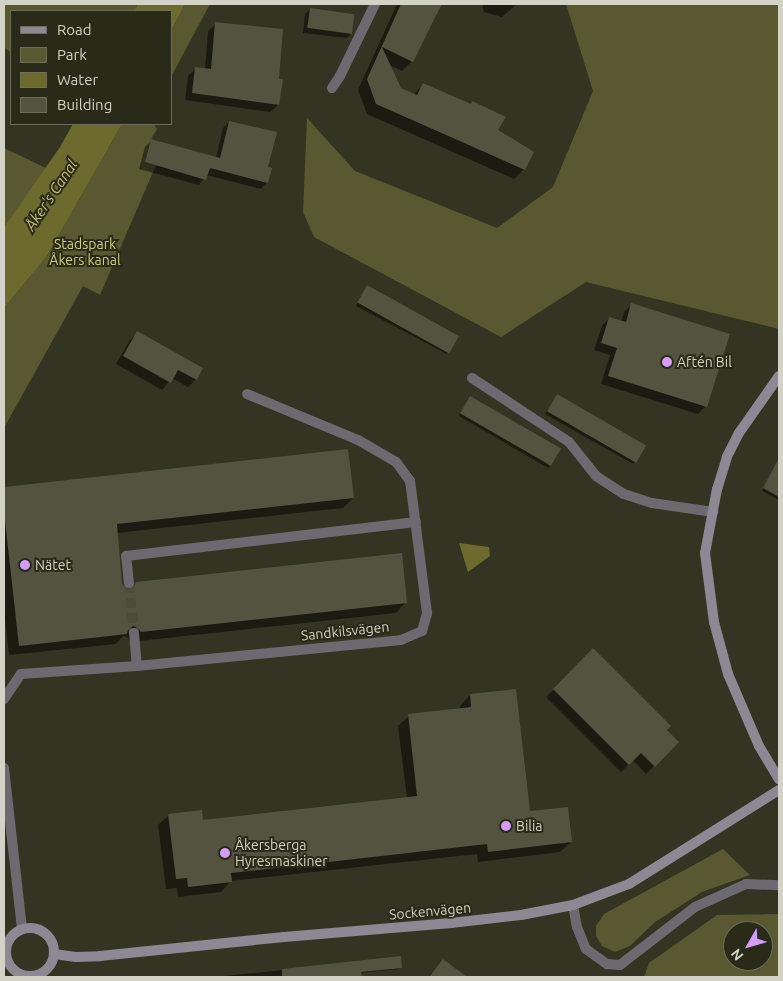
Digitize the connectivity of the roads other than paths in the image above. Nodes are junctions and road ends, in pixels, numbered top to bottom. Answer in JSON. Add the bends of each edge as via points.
{"nodes":[{"id":1,"x":375,"y":4,"type":"edge"},
{"id":2,"x":332,"y":88,"type":"dead end"},
{"id":3,"x":779,"y":376,"type":"edge"},
{"id":4,"x":472,"y":378,"type":"dead end"},
{"id":5,"x":247,"y":394,"type":"dead end"},
{"id":6,"x":713,"y":512,"type":"junction"},
{"id":7,"x":416,"y":522,"type":"junction"},
{"id":8,"x":129,"y":583,"type":"tunnel mouth"},
{"id":9,"x":134,"y":633,"type":"tunnel mouth"},
{"id":10,"x":137,"y":666,"type":"junction"},
{"id":11,"x":4,"y":698,"type":"edge"},
{"id":12,"x":4,"y":768,"type":"edge"},
{"id":13,"x":779,"y":779,"type":"edge"},
{"id":14,"x":779,"y":790,"type":"edge"},
{"id":15,"x":779,"y":886,"type":"edge"},
{"id":16,"x":573,"y":905,"type":"junction"},
{"id":17,"x":22,"y":930,"type":"junction"},
{"id":18,"x":5,"y":952,"type":"edge"},
{"id":19,"x":54,"y":954,"type":"junction"},
{"id":20,"x":34,"y":976,"type":"edge"}],
"edges":[{"from":1,"to":2,"type":"street"},
{"from":3,"to":6,"type":"street","via":[[739,433],[727,457]]},
{"from":4,"to":6,"type":"street","via":[[569,442],[596,476],[624,494],[652,503]]},
{"from":5,"to":7,"type":"street","name":"Sandkilsvägen","via":[[358,440],[396,462],[410,481]]},
{"from":6,"to":13,"type":"street","via":[[705,553],[714,622],[731,682],[759,746]]},
{"from":7,"to":8,"type":"street","via":[[126,556]]},
{"from":7,"to":10,"type":"street","name":"Sandkilsvägen","via":[[428,613],[422,631],[401,640]]},
{"from":9,"to":10,"type":"street"},
{"from":10,"to":11,"type":"street","name":"Sandkilsvägen","via":[[22,674]]},
{"from":12,"to":17,"type":"street"},
{"from":14,"to":16,"type":"street","name":"Sockenvägen","via":[[629,884]]},
{"from":15,"to":16,"type":"street","via":[[746,884],[695,907],[620,965],[607,964],[586,949],[576,927]]},
{"from":16,"to":19,"type":"street","name":"Sockenvägen","via":[[451,923],[100,956]]},
{"from":17,"to":18,"type":"street","via":[[10,940]]},
{"from":17,"to":19,"type":"street","via":[[36,929],[44,933],[51,940]]},
{"from":18,"to":20,"type":"street","via":[[16,972]]},
{"from":19,"to":20,"type":"street","via":[[46,970]]}]}
